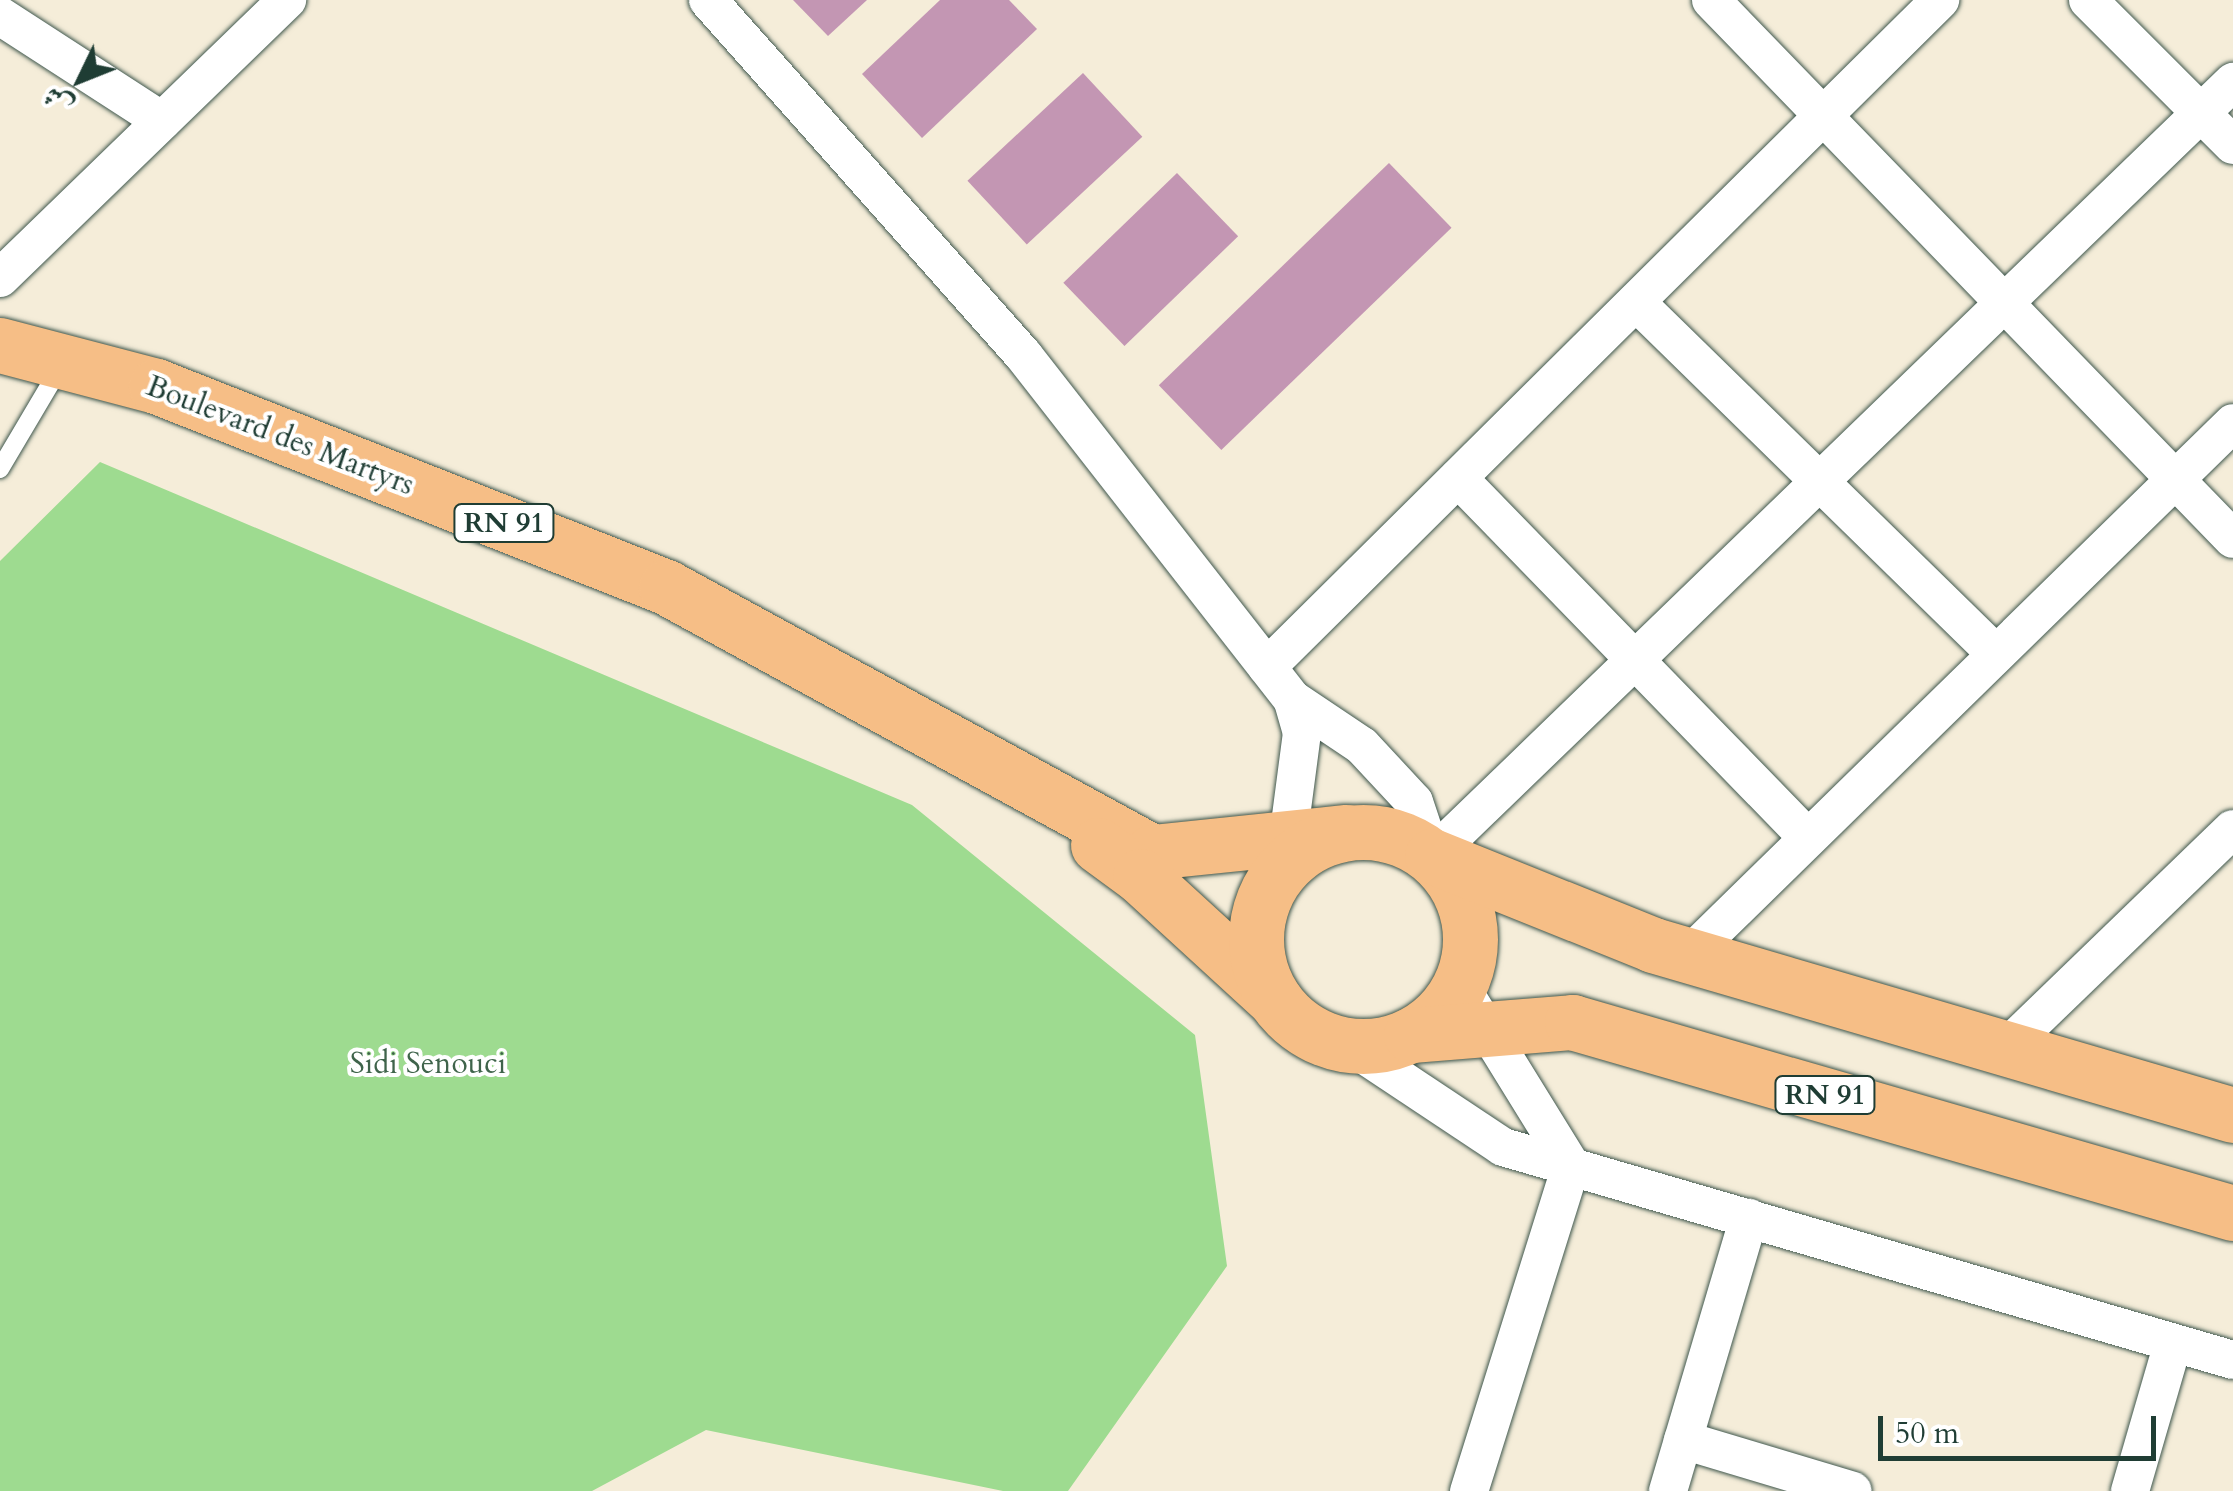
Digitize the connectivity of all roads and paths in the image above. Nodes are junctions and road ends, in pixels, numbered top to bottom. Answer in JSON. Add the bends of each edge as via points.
{"nodes":[{"id":1,"x":287,"y":0,"type":"edge"},
{"id":2,"x":708,"y":0,"type":"edge"},
{"id":3,"x":1711,"y":0,"type":"edge"},
{"id":4,"x":1940,"y":0,"type":"edge"},
{"id":5,"x":2088,"y":0,"type":"edge"},
{"id":6,"x":0,"y":16,"type":"edge"},
{"id":7,"x":2233,"y":82,"type":"edge"},
{"id":8,"x":2201,"y":113,"type":"junction"},
{"id":9,"x":1824,"y":116,"type":"junction"},
{"id":10,"x":162,"y":121,"type":"junction"},
{"id":11,"x":2233,"y":146,"type":"edge"},
{"id":12,"x":0,"y":278,"type":"edge"},
{"id":13,"x":1636,"y":302,"type":"junction"},
{"id":14,"x":2004,"y":303,"type":"junction"},
{"id":15,"x":0,"y":345,"type":"edge"},
{"id":16,"x":64,"y":362,"type":"junction"},
{"id":17,"x":2233,"y":423,"type":"edge"},
{"id":18,"x":0,"y":469,"type":"edge"},
{"id":19,"x":1458,"y":478,"type":"junction"},
{"id":20,"x":2175,"y":479,"type":"junction"},
{"id":21,"x":1818,"y":483,"type":"junction"},
{"id":22,"x":2233,"y":539,"type":"edge"},
{"id":23,"x":1996,"y":654,"type":"junction"},
{"id":24,"x":1636,"y":660,"type":"junction"},
{"id":25,"x":1267,"y":667,"type":"junction"},
{"id":26,"x":1292,"y":700,"type":"junction"},
{"id":27,"x":983,"y":760,"type":"junction"},
{"id":28,"x":2233,"y":829,"type":"edge"},
{"id":29,"x":1808,"y":838,"type":"junction"},
{"id":30,"x":1432,"y":856,"type":"junction"},
{"id":31,"x":1280,"y":861,"type":"junction"},
{"id":32,"x":1688,"y":956,"type":"junction"},
{"id":33,"x":1274,"y":999,"type":"junction"},
{"id":34,"x":1488,"y":1029,"type":"junction"},
{"id":35,"x":1351,"y":1046,"type":"junction"},
{"id":36,"x":2006,"y":1048,"type":"junction"},
{"id":37,"x":2233,"y":1115,"type":"edge"},
{"id":38,"x":1570,"y":1166,"type":"junction"},
{"id":39,"x":2233,"y":1213,"type":"edge"},
{"id":40,"x":1748,"y":1218,"type":"junction"},
{"id":41,"x":2173,"y":1342,"type":"junction"},
{"id":42,"x":2233,"y":1360,"type":"edge"},
{"id":43,"x":1683,"y":1440,"type":"junction"},
{"id":44,"x":1469,"y":1491,"type":"edge"},
{"id":45,"x":1668,"y":1491,"type":"edge"},
{"id":46,"x":1854,"y":1491,"type":"edge"},
{"id":47,"x":2130,"y":1491,"type":"edge"}],
"edges":[{"from":1,"to":10,"type":"street"},
{"from":2,"to":25,"type":"street","via":[[1024,356]]},
{"from":3,"to":9,"type":"street"},
{"from":4,"to":9,"type":"street"},
{"from":5,"to":8,"type":"street"},
{"from":6,"to":10,"type":"street"},
{"from":7,"to":8,"type":"street"},
{"from":8,"to":11,"type":"street"},
{"from":8,"to":14,"type":"street"},
{"from":9,"to":13,"type":"street"},
{"from":9,"to":14,"type":"street"},
{"from":10,"to":12,"type":"street"},
{"from":13,"to":19,"type":"street"},
{"from":13,"to":21,"type":"street"},
{"from":14,"to":20,"type":"street"},
{"from":14,"to":21,"type":"street"},
{"from":15,"to":16,"type":"main road","name":"Boulevard des Martyrs","number":"RN 91"},
{"from":16,"to":18,"type":"lane"},
{"from":16,"to":27,"type":"main road","name":"Boulevard des Martyrs","number":"RN 91","via":[[156,386],[666,586]]},
{"from":17,"to":20,"type":"street"},
{"from":19,"to":24,"type":"street"},
{"from":19,"to":25,"type":"street"},
{"from":20,"to":22,"type":"street"},
{"from":20,"to":23,"type":"street"},
{"from":21,"to":23,"type":"street"},
{"from":21,"to":24,"type":"street"},
{"from":23,"to":29,"type":"street"},
{"from":24,"to":29,"type":"street"},
{"from":24,"to":30,"type":"street"},
{"from":25,"to":26,"type":"street"},
{"from":26,"to":30,"type":"street","via":[[1362,746],[1414,802]]},
{"from":26,"to":31,"type":"street","via":[[1302,734]]},
{"from":27,"to":31,"type":"main road","number":"RN 91","via":[[1152,852]]},
{"from":27,"to":33,"type":"main road","number":"RN 91","via":[[1140,876]]},
{"from":28,"to":36,"type":"street"},
{"from":29,"to":32,"type":"street"},
{"from":30,"to":31,"type":"main road","via":[[1391,836],[1346,832]]},
{"from":30,"to":32,"type":"main road"},
{"from":30,"to":34,"type":"main road","via":[[1455,884],[1468,916]]},
{"from":31,"to":33,"type":"main road","via":[[1259,910],[1256,941],[1260,971]]},
{"from":32,"to":36,"type":"main road"},
{"from":33,"to":35,"type":"main road","via":[[1308,1030]]},
{"from":34,"to":35,"type":"main road","via":[[1440,1015],[1382,1046]]},
{"from":34,"to":38,"type":"street"},
{"from":34,"to":39,"type":"main road","number":"RN 91","via":[[1572,1022]]},
{"from":35,"to":38,"type":"street","via":[[1503,1147]]},
{"from":36,"to":37,"type":"main road"},
{"from":38,"to":40,"type":"street"},
{"from":38,"to":44,"type":"street"},
{"from":40,"to":41,"type":"street"},
{"from":40,"to":43,"type":"street"},
{"from":41,"to":42,"type":"street"},
{"from":41,"to":47,"type":"street"},
{"from":43,"to":45,"type":"street"},
{"from":43,"to":46,"type":"street"}]}
